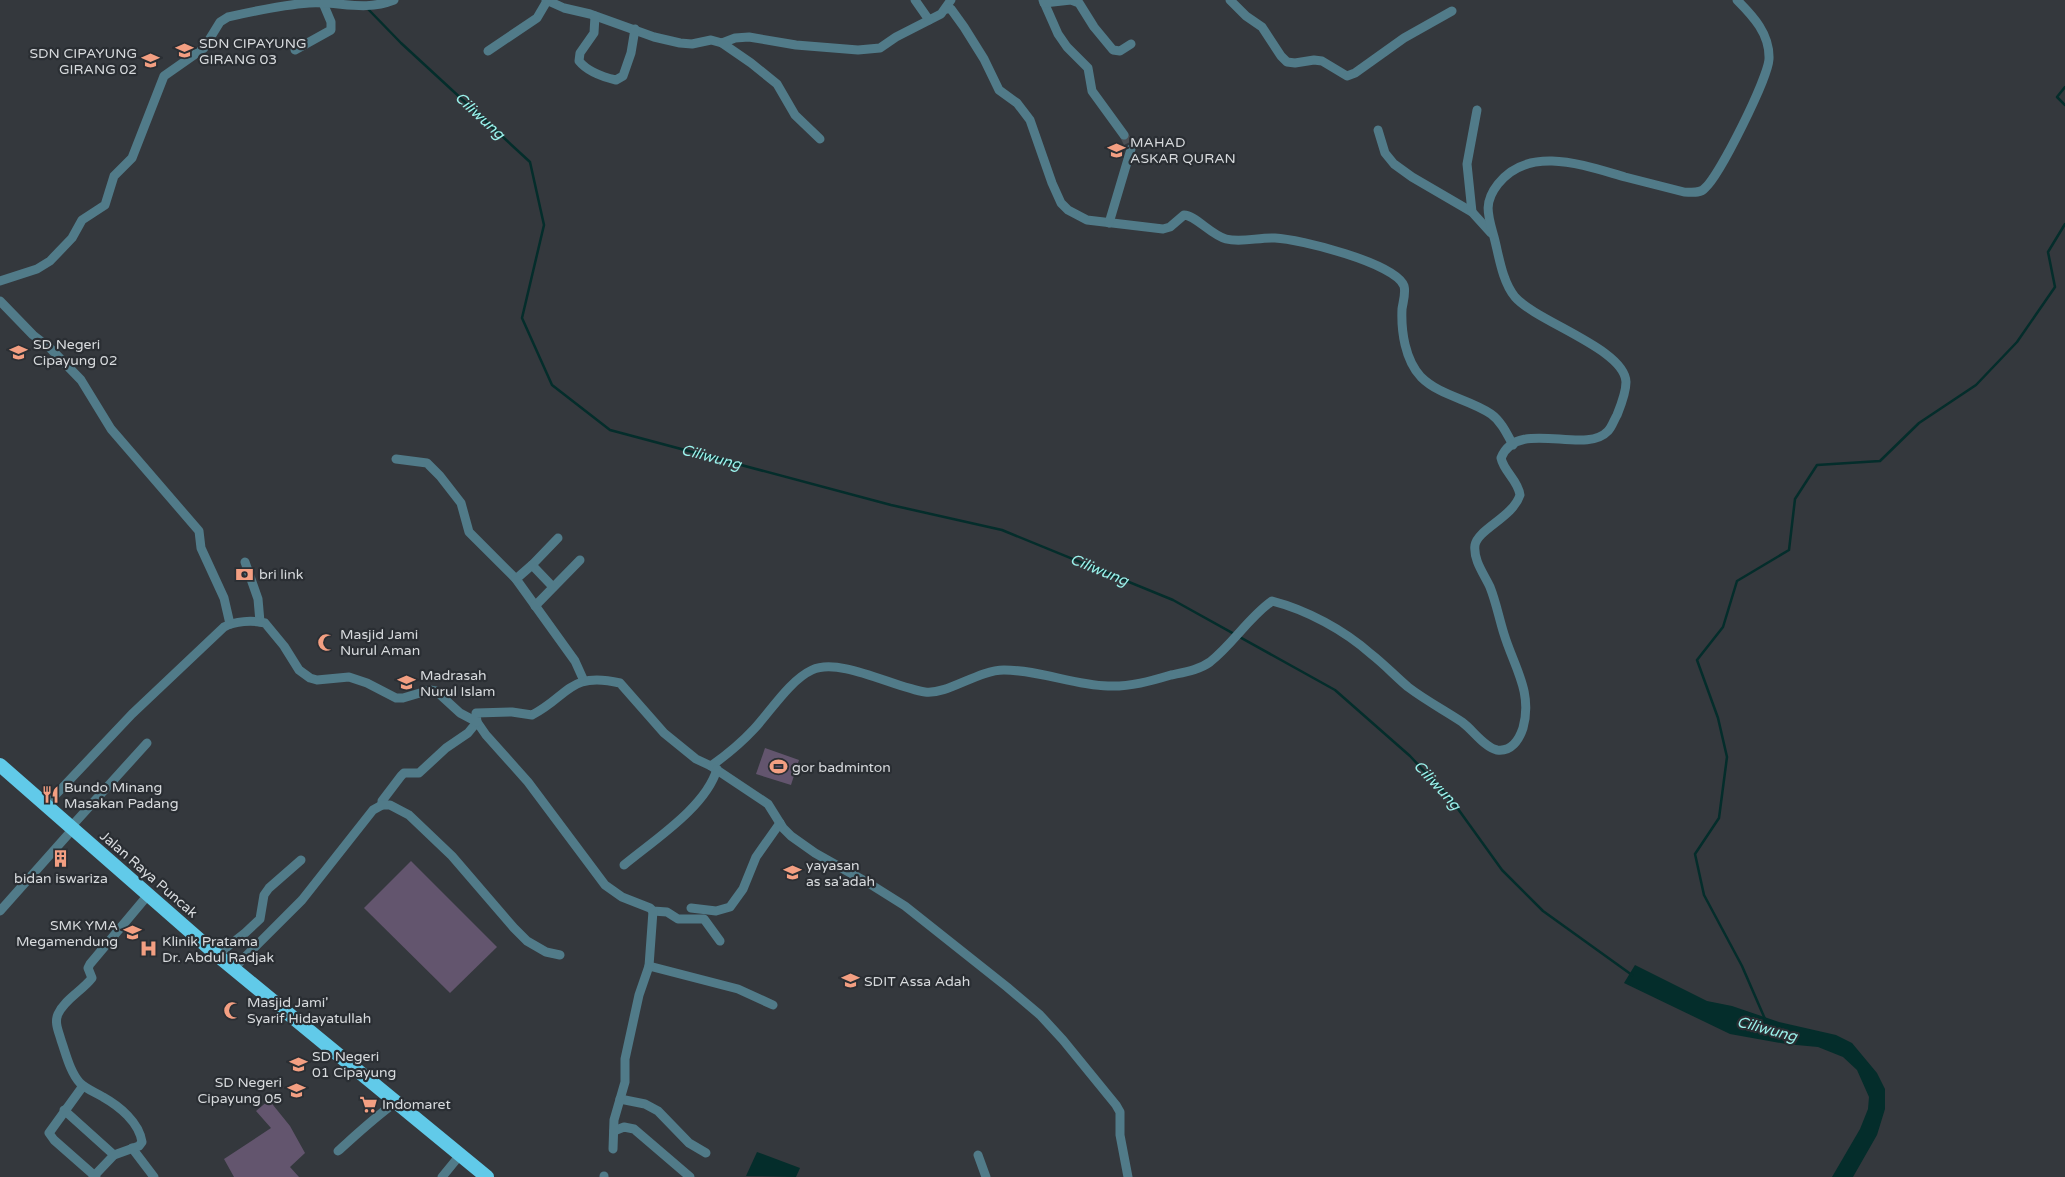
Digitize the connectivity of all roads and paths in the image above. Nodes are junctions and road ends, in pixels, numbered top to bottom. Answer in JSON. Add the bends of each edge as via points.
{"nodes":[{"id":1,"x":394,"y":0,"type":"edge"},
{"id":2,"x":546,"y":0,"type":"edge"},
{"id":3,"x":915,"y":0,"type":"edge"},
{"id":4,"x":951,"y":0,"type":"edge"},
{"id":5,"x":1230,"y":0,"type":"edge"},
{"id":6,"x":1737,"y":0,"type":"edge"},
{"id":7,"x":1043,"y":2,"type":"edge"},
{"id":8,"x":322,"y":3,"type":"junction"},
{"id":9,"x":946,"y":9,"type":"junction"},
{"id":10,"x":1452,"y":11,"type":"dead end"},
{"id":11,"x":595,"y":16,"type":"junction"},
{"id":12,"x":929,"y":20,"type":"junction"},
{"id":13,"x":635,"y":30,"type":"junction"},
{"id":14,"x":722,"y":43,"type":"junction"},
{"id":15,"x":1131,"y":44,"type":"dead end"},
{"id":16,"x":295,"y":50,"type":"dead end"},
{"id":17,"x":488,"y":52,"type":"dead end"},
{"id":18,"x":1477,"y":110,"type":"dead end"},
{"id":19,"x":1378,"y":130,"type":"dead end"},
{"id":20,"x":1124,"y":135,"type":"tunnel mouth"},
{"id":21,"x":820,"y":139,"type":"dead end"},
{"id":22,"x":1131,"y":149,"type":"tunnel mouth"},
{"id":23,"x":1472,"y":212,"type":"junction"},
{"id":24,"x":1109,"y":223,"type":"junction"},
{"id":25,"x":1493,"y":235,"type":"junction"},
{"id":26,"x":0,"y":280,"type":"edge"},
{"id":27,"x":0,"y":301,"type":"edge"},
{"id":28,"x":1513,"y":445,"type":"junction"},
{"id":29,"x":396,"y":459,"type":"dead end"},
{"id":30,"x":558,"y":538,"type":"dead end"},
{"id":31,"x":580,"y":560,"type":"dead end"},
{"id":32,"x":245,"y":562,"type":"dead end"},
{"id":33,"x":532,"y":565,"type":"junction"},
{"id":34,"x":516,"y":579,"type":"junction"},
{"id":35,"x":553,"y":587,"type":"junction"},
{"id":36,"x":535,"y":606,"type":"junction"},
{"id":37,"x":260,"y":622,"type":"junction"},
{"id":38,"x":230,"y":624,"type":"junction"},
{"id":39,"x":584,"y":681,"type":"junction"},
{"id":40,"x":477,"y":722,"type":"junction"},
{"id":41,"x":147,"y":743,"type":"dead end"},
{"id":42,"x":0,"y":765,"type":"edge"},
{"id":43,"x":714,"y":767,"type":"junction"},
{"id":44,"x":382,"y":805,"type":"junction"},
{"id":45,"x":45,"y":806,"type":"junction"},
{"id":46,"x":780,"y":823,"type":"junction"},
{"id":47,"x":71,"y":829,"type":"junction"},
{"id":48,"x":301,"y":860,"type":"dead end"},
{"id":49,"x":624,"y":865,"type":"dead end"},
{"id":50,"x":148,"y":895,"type":"junction"},
{"id":51,"x":691,"y":908,"type":"dead end"},
{"id":52,"x":0,"y":911,"type":"edge"},
{"id":53,"x":653,"y":911,"type":"junction"},
{"id":54,"x":720,"y":940,"type":"dead end"},
{"id":55,"x":217,"y":955,"type":"junction"},
{"id":56,"x":560,"y":955,"type":"dead end"},
{"id":57,"x":649,"y":966,"type":"junction"},
{"id":58,"x":233,"y":969,"type":"junction"},
{"id":59,"x":773,"y":1005,"type":"dead end"},
{"id":60,"x":83,"y":1086,"type":"junction"},
{"id":61,"x":620,"y":1099,"type":"junction"},
{"id":62,"x":396,"y":1102,"type":"junction"},
{"id":63,"x":64,"y":1110,"type":"junction"},
{"id":64,"x":614,"y":1132,"type":"junction"},
{"id":65,"x":132,"y":1148,"type":"junction"},
{"id":66,"x":612,"y":1149,"type":"dead end"},
{"id":67,"x":338,"y":1151,"type":"dead end"},
{"id":68,"x":706,"y":1153,"type":"dead end"},
{"id":69,"x":460,"y":1155,"type":"junction"},
{"id":70,"x":978,"y":1155,"type":"dead end"},
{"id":71,"x":114,"y":1156,"type":"junction"},
{"id":72,"x":95,"y":1176,"type":"edge"},
{"id":73,"x":154,"y":1177,"type":"edge"},
{"id":74,"x":442,"y":1177,"type":"edge"},
{"id":75,"x":487,"y":1177,"type":"edge"},
{"id":76,"x":690,"y":1177,"type":"edge"},
{"id":77,"x":986,"y":1177,"type":"edge"},
{"id":78,"x":1128,"y":1177,"type":"edge"}],
"edges":[{"from":1,"to":8,"type":"street","via":[[379,6]]},
{"from":2,"to":11,"type":"street"},
{"from":2,"to":17,"type":"street","via":[[537,18]]},
{"from":3,"to":12,"type":"street"},
{"from":4,"to":9,"type":"street"},
{"from":5,"to":10,"type":"street","via":[[1262,27],[1280,56],[1288,62],[1322,61],[1347,76]]},
{"from":6,"to":25,"type":"street","via":[[1760,27],[1766,38],[1769,58],[1754,101],[1706,187],[1700,192],[1684,192],[1584,165],[1534,162],[1509,173],[1490,197],[1488,212]]},
{"from":7,"to":15,"type":"street","via":[[1079,2],[1113,50],[1120,52]]},
{"from":7,"to":20,"type":"street","via":[[1058,34],[1088,68],[1092,91]]},
{"from":8,"to":16,"type":"street","via":[[331,22],[331,30]]},
{"from":8,"to":26,"type":"street","via":[[286,5],[222,20],[204,48],[164,76],[132,158],[114,176],[105,205],[82,220],[72,238],[50,261]]},
{"from":9,"to":12,"type":"street"},
{"from":9,"to":24,"type":"street","via":[[951,9],[964,27],[999,90],[1017,103],[1030,120],[1061,203],[1080,218]]},
{"from":11,"to":13,"type":"street"},
{"from":11,"to":13,"type":"street","via":[[594,33],[580,53],[579,61],[586,68],[609,78],[619,80],[623,76]]},
{"from":12,"to":14,"type":"street","via":[[875,50],[805,46],[749,37]]},
{"from":13,"to":14,"type":"street","via":[[680,43],[711,40]]},
{"from":14,"to":21,"type":"street","via":[[777,84],[795,115]]},
{"from":18,"to":23,"type":"street","via":[[1467,164]]},
{"from":19,"to":23,"type":"street","via":[[1385,152],[1394,164]]},
{"from":22,"to":24,"type":"street"},
{"from":23,"to":25,"type":"street"},
{"from":24,"to":28,"type":"street","via":[[1163,229],[1186,215],[1224,239],[1295,240],[1388,271],[1404,287],[1404,341],[1418,374],[1437,389],[1491,414]]},
{"from":25,"to":28,"type":"street","via":[[1505,277],[1524,306],[1604,352],[1620,368],[1626,382],[1611,427],[1596,439],[1533,438]]},
{"from":27,"to":38,"type":"street","via":[[81,380],[111,430],[199,531],[201,548],[220,589]]},
{"from":28,"to":43,"type":"street","via":[[1501,458],[1518,486],[1519,500],[1479,537],[1475,545],[1476,558],[1525,687],[1524,724],[1519,738],[1511,747],[1501,750],[1486,745],[1473,730],[1409,688],[1351,638],[1314,617],[1272,601],[1260,609],[1210,662],[1194,670],[1149,682],[1119,686],[1085,684],[1002,670],[925,692],[848,670],[811,670]]},
{"from":29,"to":34,"type":"street","via":[[428,463],[461,503],[469,532]]},
{"from":30,"to":33,"type":"street"},
{"from":31,"to":35,"type":"street"},
{"from":32,"to":37,"type":"street","via":[[258,599]]},
{"from":33,"to":34,"type":"street"},
{"from":33,"to":35,"type":"street"},
{"from":34,"to":36,"type":"street"},
{"from":35,"to":36,"type":"street"},
{"from":36,"to":39,"type":"street","via":[[575,661]]},
{"from":37,"to":38,"type":"street"},
{"from":37,"to":40,"type":"street","via":[[265,623],[299,670],[310,678],[349,677],[396,698],[430,690]]},
{"from":38,"to":45,"type":"street","via":[[132,714]]},
{"from":39,"to":40,"type":"street","via":[[570,686],[532,715],[512,712],[476,714]]},
{"from":39,"to":43,"type":"street","via":[[620,683],[664,734],[696,759]]},
{"from":40,"to":44,"type":"street","via":[[419,773],[400,776]]},
{"from":40,"to":53,"type":"street","via":[[528,782],[605,885]]},
{"from":41,"to":47,"type":"street"},
{"from":42,"to":45,"type":"highway","name":"Jalan Raya Puncak"},
{"from":43,"to":46,"type":"street","via":[[768,804]]},
{"from":43,"to":49,"type":"street","via":[[709,787],[694,805]]},
{"from":44,"to":56,"type":"street","via":[[396,808],[418,823],[452,856],[527,941],[546,952]]},
{"from":44,"to":58,"type":"street","via":[[374,810],[302,900]]},
{"from":45,"to":47,"type":"highway","name":"Jalan Raya Puncak"},
{"from":46,"to":51,"type":"street","via":[[756,857],[744,889],[730,907],[716,911]]},
{"from":46,"to":78,"type":"street","via":[[814,853],[905,906],[1040,1015],[1120,1112],[1120,1134]]},
{"from":47,"to":50,"type":"highway","name":"Jalan Raya Puncak"},
{"from":47,"to":52,"type":"street"},
{"from":48,"to":55,"type":"street","via":[[264,895],[260,919]]},
{"from":50,"to":55,"type":"highway","name":"Jalan Raya Puncak"},
{"from":50,"to":60,"type":"street","via":[[90,964],[88,968],[92,978],[69,999],[57,1017],[56,1024],[65,1051],[74,1074]]},
{"from":53,"to":54,"type":"street","via":[[667,912],[678,918],[704,919]]},
{"from":53,"to":57,"type":"street"},
{"from":55,"to":58,"type":"highway","name":"Jalan Raya Puncak"},
{"from":57,"to":59,"type":"street","via":[[738,989]]},
{"from":57,"to":61,"type":"street","via":[[640,990]]},
{"from":58,"to":62,"type":"highway","name":"Jalan Raya Puncak"},
{"from":60,"to":63,"type":"street"},
{"from":60,"to":65,"type":"street","via":[[110,1101],[132,1121],[142,1142]]},
{"from":61,"to":64,"type":"street"},
{"from":61,"to":68,"type":"street","via":[[645,1104],[658,1111],[689,1143]]},
{"from":62,"to":67,"type":"street"},
{"from":62,"to":69,"type":"highway","name":"Jalan Raya Puncak"},
{"from":63,"to":71,"type":"street"},
{"from":63,"to":72,"type":"street","via":[[50,1135]]},
{"from":64,"to":66,"type":"street"},
{"from":64,"to":76,"type":"street","via":[[624,1127],[634,1129]]},
{"from":65,"to":71,"type":"street"},
{"from":65,"to":73,"type":"street"},
{"from":69,"to":74,"type":"street"},
{"from":69,"to":75,"type":"highway","name":"Jalan Raya Puncak"},
{"from":70,"to":77,"type":"street"},
{"from":71,"to":72,"type":"street"}]}
